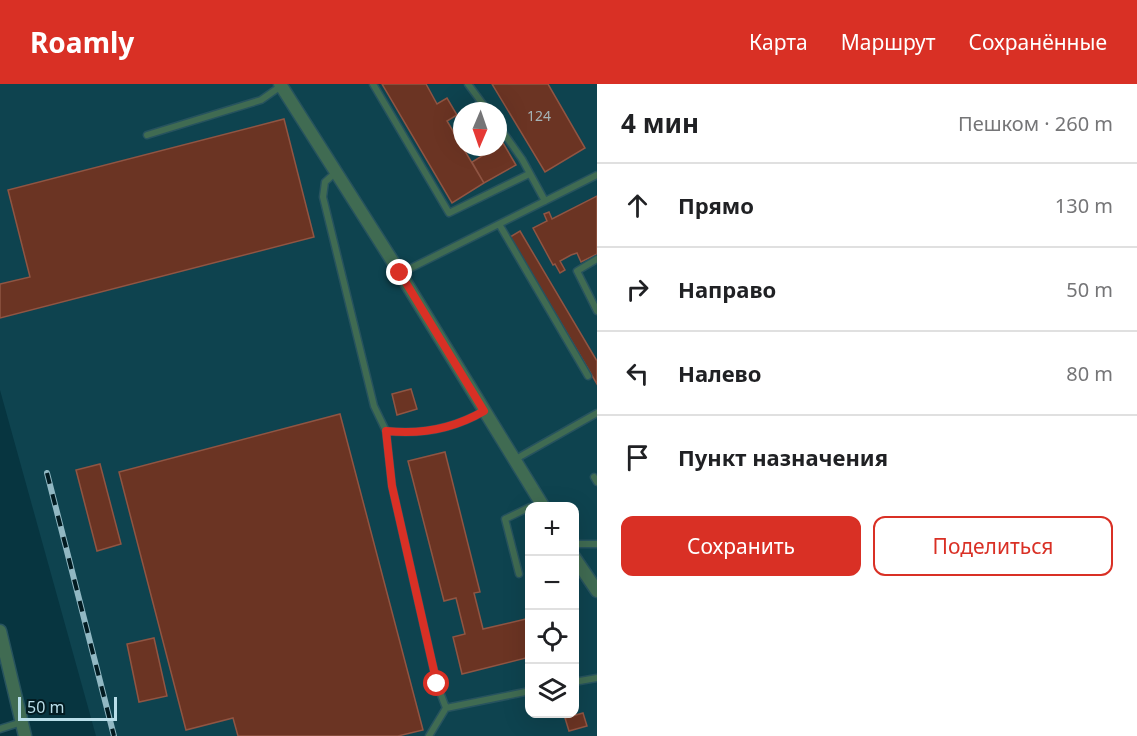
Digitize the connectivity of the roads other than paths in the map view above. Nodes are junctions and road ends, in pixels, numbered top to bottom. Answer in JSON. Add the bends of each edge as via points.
{"nodes":[{"id":1,"x":373,"y":84,"type":"edge"},
{"id":2,"x":468,"y":84,"type":"edge"},
{"id":3,"x":281,"y":85,"type":"edge"},
{"id":4,"x":481,"y":102,"type":"edge"},
{"id":5,"x":147,"y":135,"type":"dead end"},
{"id":6,"x":507,"y":138,"type":"edge"},
{"id":7,"x":336,"y":172,"type":"junction"},
{"id":8,"x":529,"y":174,"type":"junction"},
{"id":9,"x":597,"y":175,"type":"edge"},
{"id":10,"x":545,"y":201,"type":"junction"},
{"id":11,"x":499,"y":224,"type":"junction"},
{"id":12,"x":597,"y":259,"type":"edge"},
{"id":13,"x":400,"y":273,"type":"junction"},
{"id":14,"x":597,"y":310,"type":"edge"},
{"id":15,"x":588,"y":376,"type":"dead end"},
{"id":16,"x":484,"y":411,"type":"junction"},
{"id":17,"x":597,"y":413,"type":"edge"},
{"id":18,"x":386,"y":431,"type":"junction"},
{"id":19,"x":514,"y":460,"type":"junction"},
{"id":20,"x":534,"y":502,"type":"edge"},
{"id":21,"x":525,"y":510,"type":"edge"},
{"id":22,"x":579,"y":544,"type":"edge"},
{"id":23,"x":597,"y":544,"type":"edge"},
{"id":24,"x":579,"y":564,"type":"edge"},
{"id":25,"x":519,"y":574,"type":"dead end"},
{"id":26,"x":597,"y":591,"type":"edge"},
{"id":27,"x":0,"y":631,"type":"edge"},
{"id":28,"x":597,"y":678,"type":"edge"},
{"id":29,"x":579,"y":681,"type":"edge"},
{"id":30,"x":525,"y":692,"type":"edge"},
{"id":31,"x":446,"y":708,"type":"junction"},
{"id":32,"x":22,"y":722,"type":"junction"},
{"id":33,"x":0,"y":729,"type":"edge"},
{"id":34,"x":25,"y":736,"type":"edge"},
{"id":35,"x":429,"y":736,"type":"edge"}],
"edges":[{"from":1,"to":8,"type":"lane","via":[[449,213]]},
{"from":2,"to":4,"type":"lane"},
{"from":3,"to":5,"type":"lane","via":[[261,100]]},
{"from":3,"to":7,"type":"street"},
{"from":6,"to":8,"type":"lane"},
{"from":7,"to":13,"type":"street"},
{"from":7,"to":18,"type":"lane","via":[[325,182],[323,197],[374,406]]},
{"from":8,"to":10,"type":"lane"},
{"from":9,"to":10,"type":"lane"},
{"from":10,"to":11,"type":"lane"},
{"from":11,"to":13,"type":"lane"},
{"from":11,"to":15,"type":"lane"},
{"from":12,"to":14,"type":"lane","via":[[577,271]]},
{"from":13,"to":16,"type":"street"},
{"from":16,"to":18,"type":"lane","via":[[464,423],[436,431]]},
{"from":16,"to":19,"type":"street"},
{"from":17,"to":19,"type":"lane"},
{"from":18,"to":31,"type":"lane","via":[[392,486],[437,684]]},
{"from":19,"to":20,"type":"street"},
{"from":21,"to":25,"type":"lane","via":[[505,519]]},
{"from":22,"to":23,"type":"lane"},
{"from":24,"to":26,"type":"street"},
{"from":27,"to":32,"type":"street"},
{"from":28,"to":29,"type":"lane"},
{"from":30,"to":31,"type":"lane"},
{"from":31,"to":35,"type":"lane"},
{"from":32,"to":33,"type":"lane"},
{"from":32,"to":34,"type":"street"}]}
